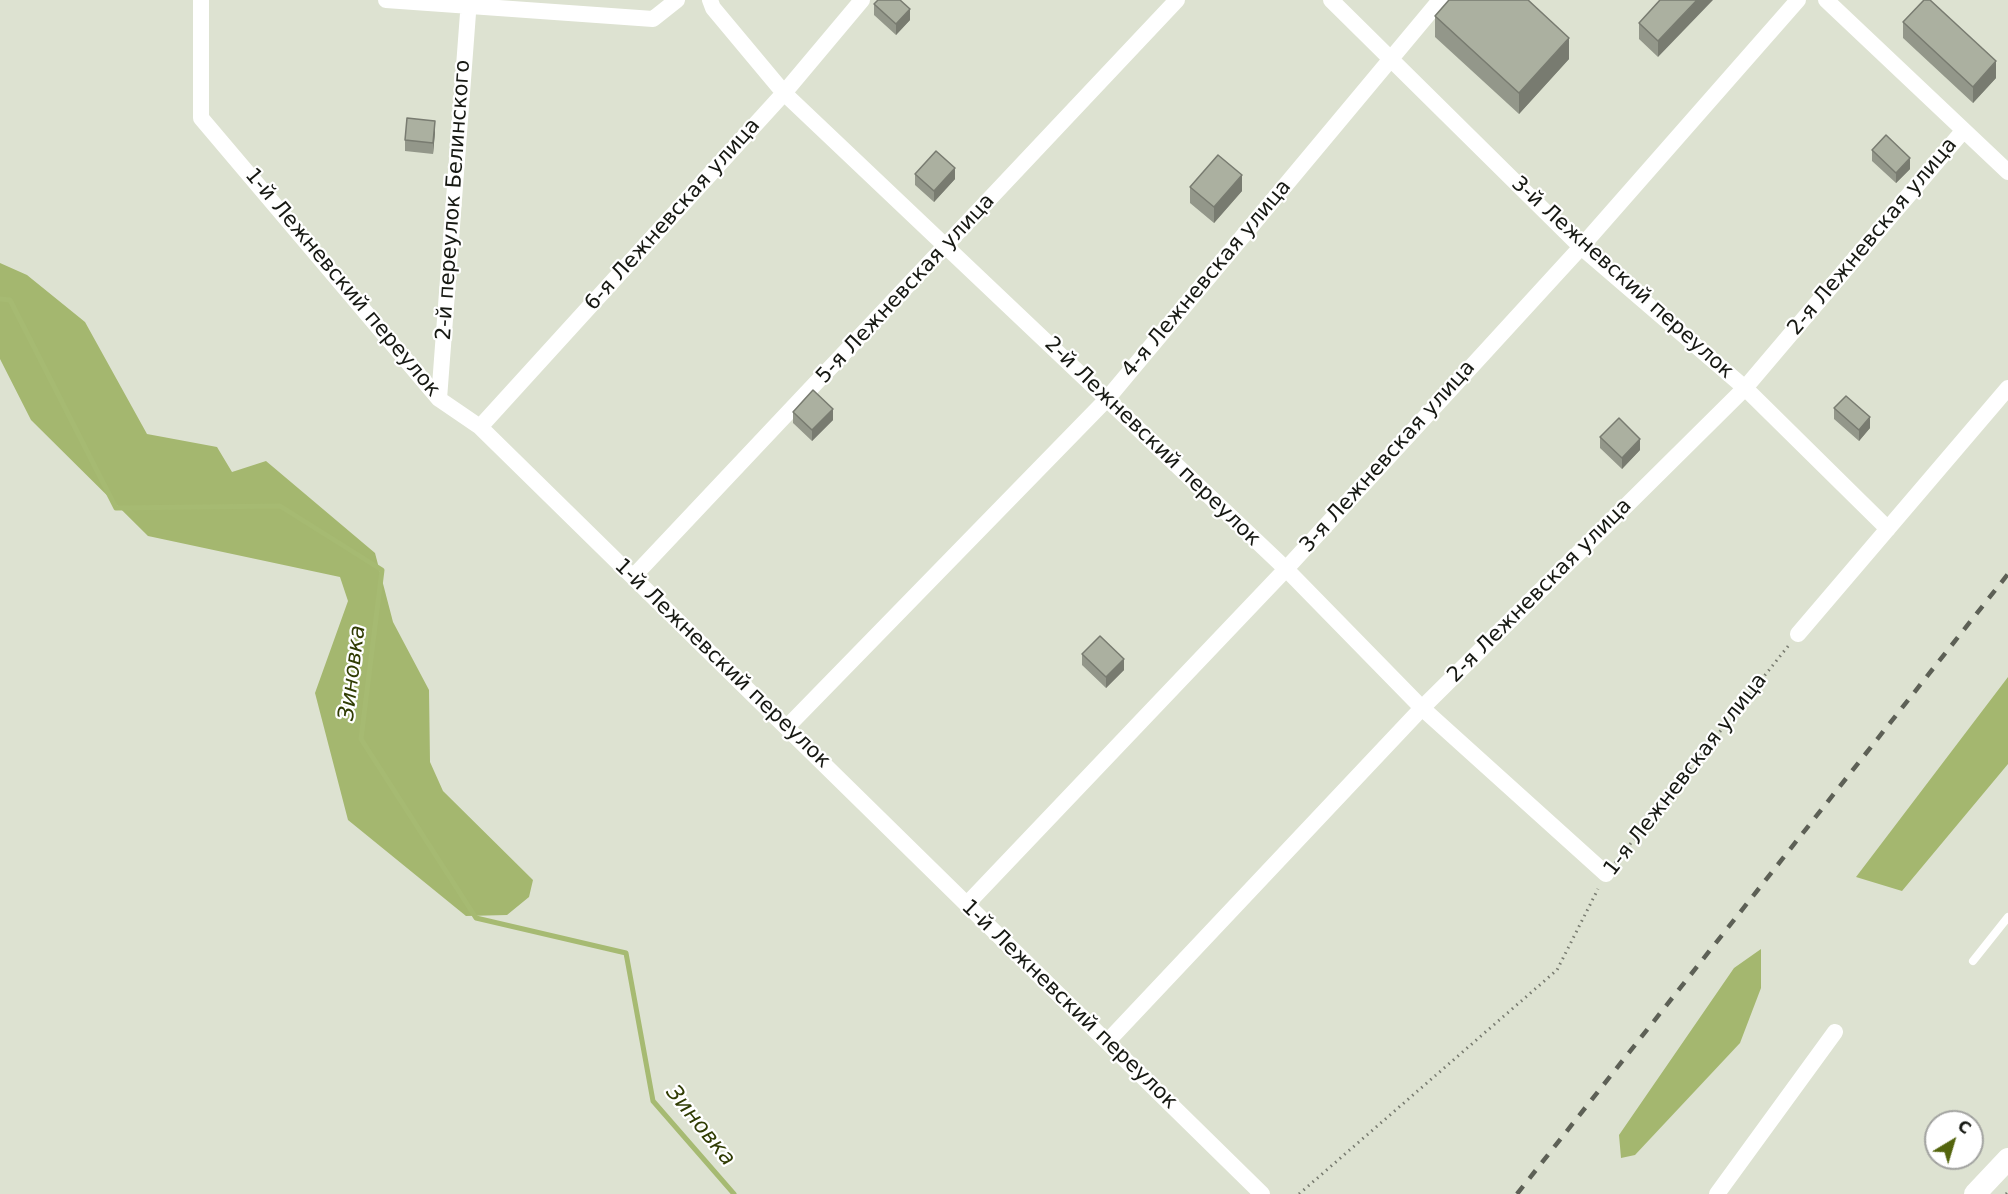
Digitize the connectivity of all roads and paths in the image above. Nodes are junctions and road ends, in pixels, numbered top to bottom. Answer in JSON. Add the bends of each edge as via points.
{"nodes":[{"id":1,"x":201,"y":0,"type":"edge"},
{"id":2,"x":386,"y":0,"type":"edge"},
{"id":3,"x":677,"y":0,"type":"edge"},
{"id":4,"x":710,"y":0,"type":"edge"},
{"id":5,"x":862,"y":0,"type":"edge"},
{"id":6,"x":1177,"y":0,"type":"edge"},
{"id":7,"x":1331,"y":0,"type":"edge"},
{"id":8,"x":1440,"y":0,"type":"edge"},
{"id":9,"x":1797,"y":0,"type":"edge"},
{"id":10,"x":1826,"y":0,"type":"edge"},
{"id":11,"x":469,"y":3,"type":"edge"},
{"id":12,"x":1390,"y":60,"type":"junction"},
{"id":13,"x":784,"y":93,"type":"junction"},
{"id":14,"x":1963,"y":131,"type":"junction"},
{"id":15,"x":2008,"y":172,"type":"edge"},
{"id":16,"x":946,"y":247,"type":"junction"},
{"id":17,"x":1581,"y":247,"type":"junction"},
{"id":18,"x":1745,"y":388,"type":"junction"},
{"id":19,"x":2008,"y":388,"type":"edge"},
{"id":20,"x":439,"y":399,"type":"junction"},
{"id":21,"x":1107,"y":399,"type":"junction"},
{"id":22,"x":480,"y":427,"type":"junction"},
{"id":23,"x":1888,"y":529,"type":"junction"},
{"id":24,"x":1286,"y":569,"type":"junction"},
{"id":25,"x":633,"y":577,"type":"junction"},
{"id":26,"x":1798,"y":634,"type":"joint"},
{"id":27,"x":1422,"y":708,"type":"junction"},
{"id":28,"x":787,"y":728,"type":"junction"},
{"id":29,"x":1606,"y":874,"type":"junction"},
{"id":30,"x":967,"y":904,"type":"junction"},
{"id":31,"x":2008,"y":917,"type":"edge"},
{"id":32,"x":1973,"y":961,"type":"dead end"},
{"id":33,"x":1835,"y":1032,"type":"dead end"},
{"id":34,"x":1107,"y":1042,"type":"junction"},
{"id":35,"x":2008,"y":1159,"type":"edge"},
{"id":36,"x":1262,"y":1194,"type":"edge"},
{"id":37,"x":1299,"y":1194,"type":"edge"},
{"id":38,"x":1717,"y":1194,"type":"edge"},
{"id":39,"x":1975,"y":1194,"type":"edge"}],
"edges":[{"from":1,"to":20,"type":"street","name":"1-й Лежневский переулок","via":[[201,118]]},
{"from":2,"to":11,"type":"street"},
{"from":3,"to":11,"type":"street","via":[[653,19]]},
{"from":4,"to":13,"type":"street","name":"2-й Лежневский переулок","via":[[712,8]]},
{"from":5,"to":13,"type":"street","name":"6-я Лежневская улица"},
{"from":6,"to":16,"type":"street","name":"5-я Лежневская улица"},
{"from":7,"to":12,"type":"street","name":"3-й Лежневский переулок"},
{"from":8,"to":12,"type":"street","name":"4-я Лежневская улица"},
{"from":9,"to":17,"type":"street","name":"3-я Лежневская улица"},
{"from":10,"to":14,"type":"street"},
{"from":11,"to":20,"type":"street","name":"2-й переулок Белинского"},
{"from":12,"to":17,"type":"street","name":"3-й Лежневский переулок"},
{"from":12,"to":21,"type":"street","name":"4-я Лежневская улица"},
{"from":13,"to":16,"type":"street","name":"2-й Лежневский переулок"},
{"from":13,"to":22,"type":"street","name":"6-я Лежневская улица"},
{"from":14,"to":15,"type":"street"},
{"from":14,"to":18,"type":"street","name":"2-я Лежневская улица"},
{"from":16,"to":21,"type":"street","name":"2-й Лежневский переулок"},
{"from":16,"to":25,"type":"street","name":"5-я Лежневская улица"},
{"from":17,"to":18,"type":"street","name":"3-й Лежневский переулок"},
{"from":17,"to":24,"type":"street","name":"3-я Лежневская улица"},
{"from":18,"to":23,"type":"street","name":"3-й Лежневский переулок"},
{"from":18,"to":27,"type":"street","name":"2-я Лежневская улица"},
{"from":19,"to":23,"type":"street"},
{"from":20,"to":22,"type":"street","name":"1-й Лежневский переулок"},
{"from":21,"to":24,"type":"street","name":"2-й Лежневский переулок"},
{"from":21,"to":28,"type":"street","name":"4-я Лежневская улица"},
{"from":22,"to":25,"type":"street","name":"1-й Лежневский переулок"},
{"from":23,"to":26,"type":"street"},
{"from":24,"to":27,"type":"street","name":"2-й Лежневский переулок"},
{"from":24,"to":30,"type":"street","name":"3-я Лежневская улица"},
{"from":25,"to":28,"type":"street","name":"1-й Лежневский переулок"},
{"from":26,"to":29,"type":"path","name":"1-я Лежневская улица"},
{"from":27,"to":29,"type":"street","name":"2-й Лежневский переулок"},
{"from":27,"to":34,"type":"street","name":"2-я Лежневская улица"},
{"from":28,"to":30,"type":"street","name":"1-й Лежневский переулок"},
{"from":29,"to":37,"type":"path","name":"1-я Лежневская улица","via":[[1557,970]]},
{"from":30,"to":34,"type":"street","name":"1-й Лежневский переулок"},
{"from":31,"to":32,"type":"lane"},
{"from":33,"to":38,"type":"street"},
{"from":34,"to":36,"type":"street","name":"1-й Лежневский переулок"},
{"from":35,"to":39,"type":"main road"}]}
